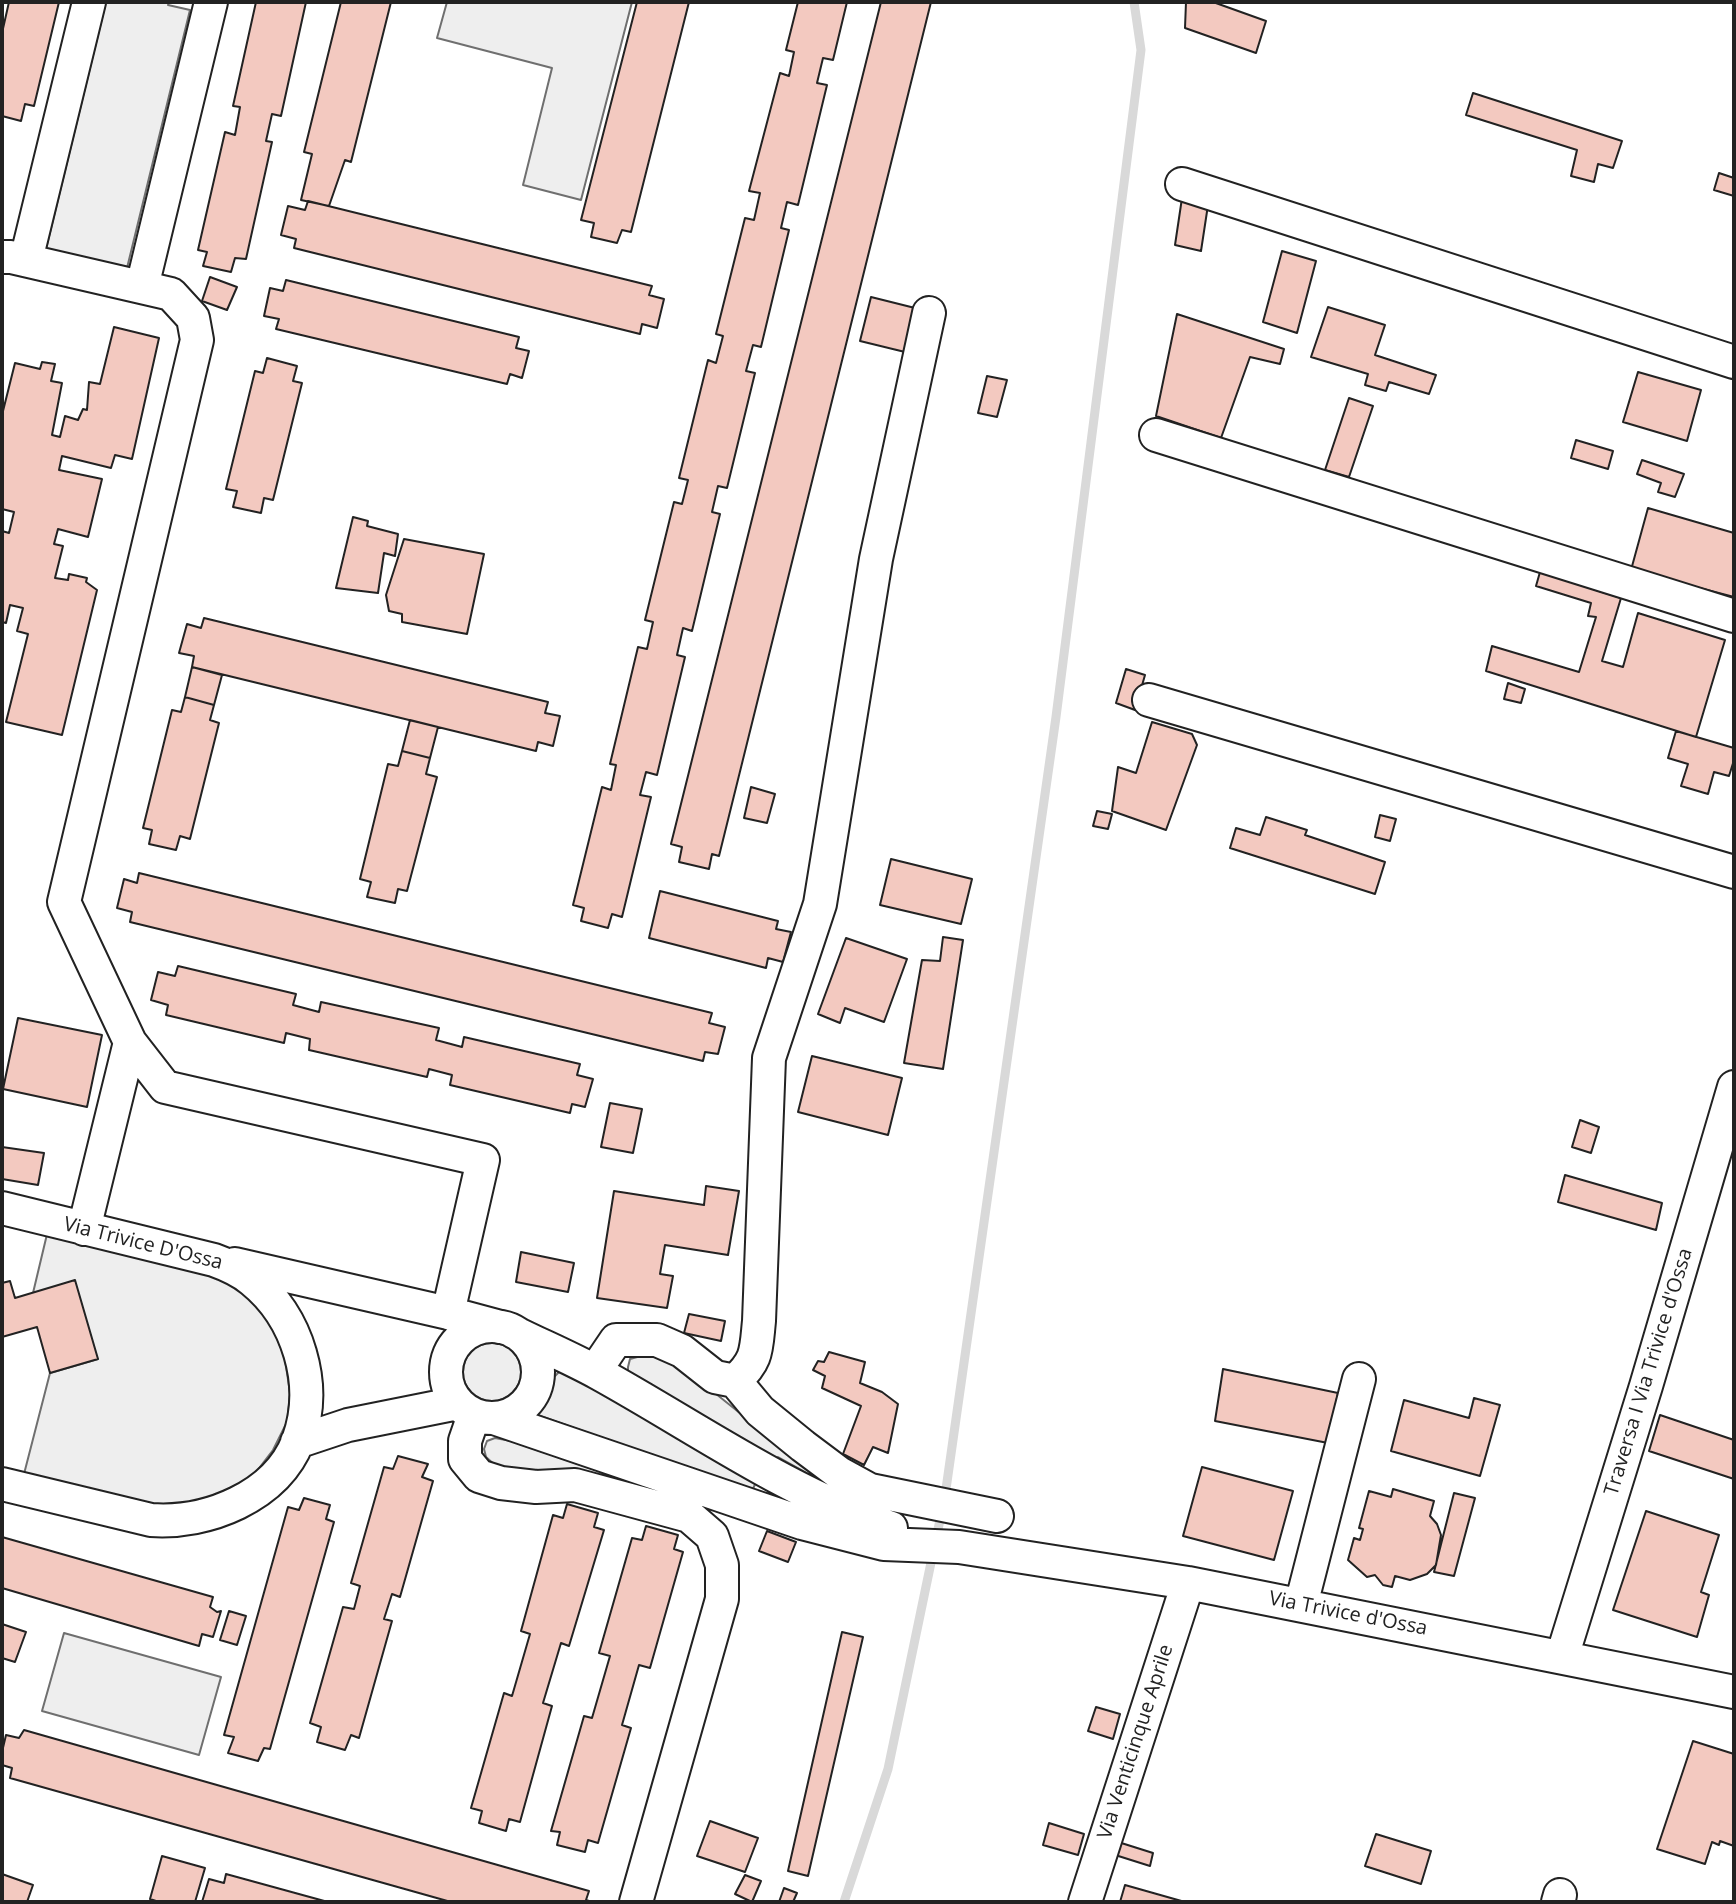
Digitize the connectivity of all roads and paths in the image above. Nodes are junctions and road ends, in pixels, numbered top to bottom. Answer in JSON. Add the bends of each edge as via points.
{"nodes":[{"id":1,"x":89,"y":2,"type":"edge"},
{"id":2,"x":211,"y":2,"type":"edge"},
{"id":3,"x":1182,"y":184,"type":"dead end"},
{"id":4,"x":14,"y":258,"type":"edge"},
{"id":5,"x":142,"y":287,"type":"junction"},
{"id":6,"x":929,"y":313,"type":"dead end"},
{"id":7,"x":1734,"y":362,"type":"edge"},
{"id":8,"x":1156,"y":435,"type":"dead end"},
{"id":9,"x":1734,"y":616,"type":"edge"},
{"id":10,"x":1149,"y":700,"type":"dead end"},
{"id":11,"x":1734,"y":872,"type":"edge"},
{"id":12,"x":130,"y":1042,"type":"junction"},
{"id":13,"x":1734,"y":1087,"type":"edge"},
{"id":14,"x":2,"y":1208,"type":"edge"},
{"id":15,"x":84,"y":1229,"type":"junction"},
{"id":16,"x":214,"y":1260,"type":"junction"},
{"id":17,"x":448,"y":1313,"type":"junction"},
{"id":18,"x":507,"y":1330,"type":"junction"},
{"id":19,"x":595,"y":1371,"type":"junction"},
{"id":20,"x":1359,"y":1379,"type":"dead end"},
{"id":21,"x":735,"y":1381,"type":"junction"},
{"id":22,"x":475,"y":1412,"type":"junction"},
{"id":23,"x":297,"y":1442,"type":"junction"},
{"id":24,"x":2,"y":1484,"type":"edge"},
{"id":25,"x":982,"y":1514,"type":"dead end"},
{"id":26,"x":886,"y":1536,"type":"junction"},
{"id":27,"x":1188,"y":1583,"type":"junction"},
{"id":28,"x":1301,"y":1605,"type":"junction"},
{"id":29,"x":1562,"y":1657,"type":"junction"},
{"id":30,"x":1734,"y":1692,"type":"edge"},
{"id":31,"x":636,"y":1902,"type":"edge"},
{"id":32,"x":1085,"y":1902,"type":"edge"}],
"edges":[{"from":1,"to":4,"type":"street"},
{"from":2,"to":5,"type":"street"},
{"from":3,"to":7,"type":"street"},
{"from":4,"to":5,"type":"street"},
{"from":5,"to":12,"type":"street","via":[[171,294],[193,318],[197,340],[64,902]]},
{"from":6,"to":21,"type":"street","via":[[876,559],[820,904],[769,1058],[756,1352]]},
{"from":8,"to":9,"type":"street"},
{"from":10,"to":11,"type":"street"},
{"from":12,"to":15,"type":"street"},
{"from":12,"to":17,"type":"street","via":[[165,1087],[483,1160]]},
{"from":13,"to":29,"type":"street","name":"Traversa I Via Trivice d'Ossa"},
{"from":14,"to":15,"type":"street","name":"Via Trivice D'Ossa"},
{"from":15,"to":16,"type":"street","name":"Via Trivice D'Ossa"},
{"from":16,"to":17,"type":"street"},
{"from":16,"to":23,"type":"street","name":"Via Trivice D'Ossa","via":[[253,1281],[294,1336],[306,1388]]},
{"from":17,"to":18,"type":"street"},
{"from":18,"to":19,"type":"street"},
{"from":18,"to":22,"type":"street","via":[[478,1329],[459,1341],[448,1360],[447,1383]]},
{"from":18,"to":22,"type":"street","via":[[524,1339],[536,1360],[532,1394],[505,1416]]},
{"from":19,"to":21,"type":"street","via":[[616,1340],[657,1340],[682,1351],[715,1377]]},
{"from":19,"to":26,"type":"street"},
{"from":20,"to":28,"type":"street"},
{"from":21,"to":25,"type":"street","via":[[760,1411],[839,1473],[870,1490]]},
{"from":22,"to":23,"type":"street","via":[[348,1425]]},
{"from":22,"to":26,"type":"street","via":[[802,1523]]},
{"from":22,"to":31,"type":"street","via":[[465,1459],[479,1476],[536,1487],[575,1485],[689,1516],[712,1536],[722,1565],[722,1599]]},
{"from":23,"to":24,"type":"street","name":"Via Trivice D'Ossa","via":[[274,1477],[250,1496],[185,1520],[151,1520]]},
{"from":26,"to":27,"type":"street","name":"Via Trivice d'Ossa"},
{"from":27,"to":28,"type":"street","name":"Via Trivice d'Ossa"},
{"from":27,"to":32,"type":"street","name":"Via Venticinque Aprile"},
{"from":28,"to":29,"type":"street","name":"Via Trivice d'Ossa"},
{"from":29,"to":30,"type":"street","name":"Via Trivice d'Ossa"}]}
